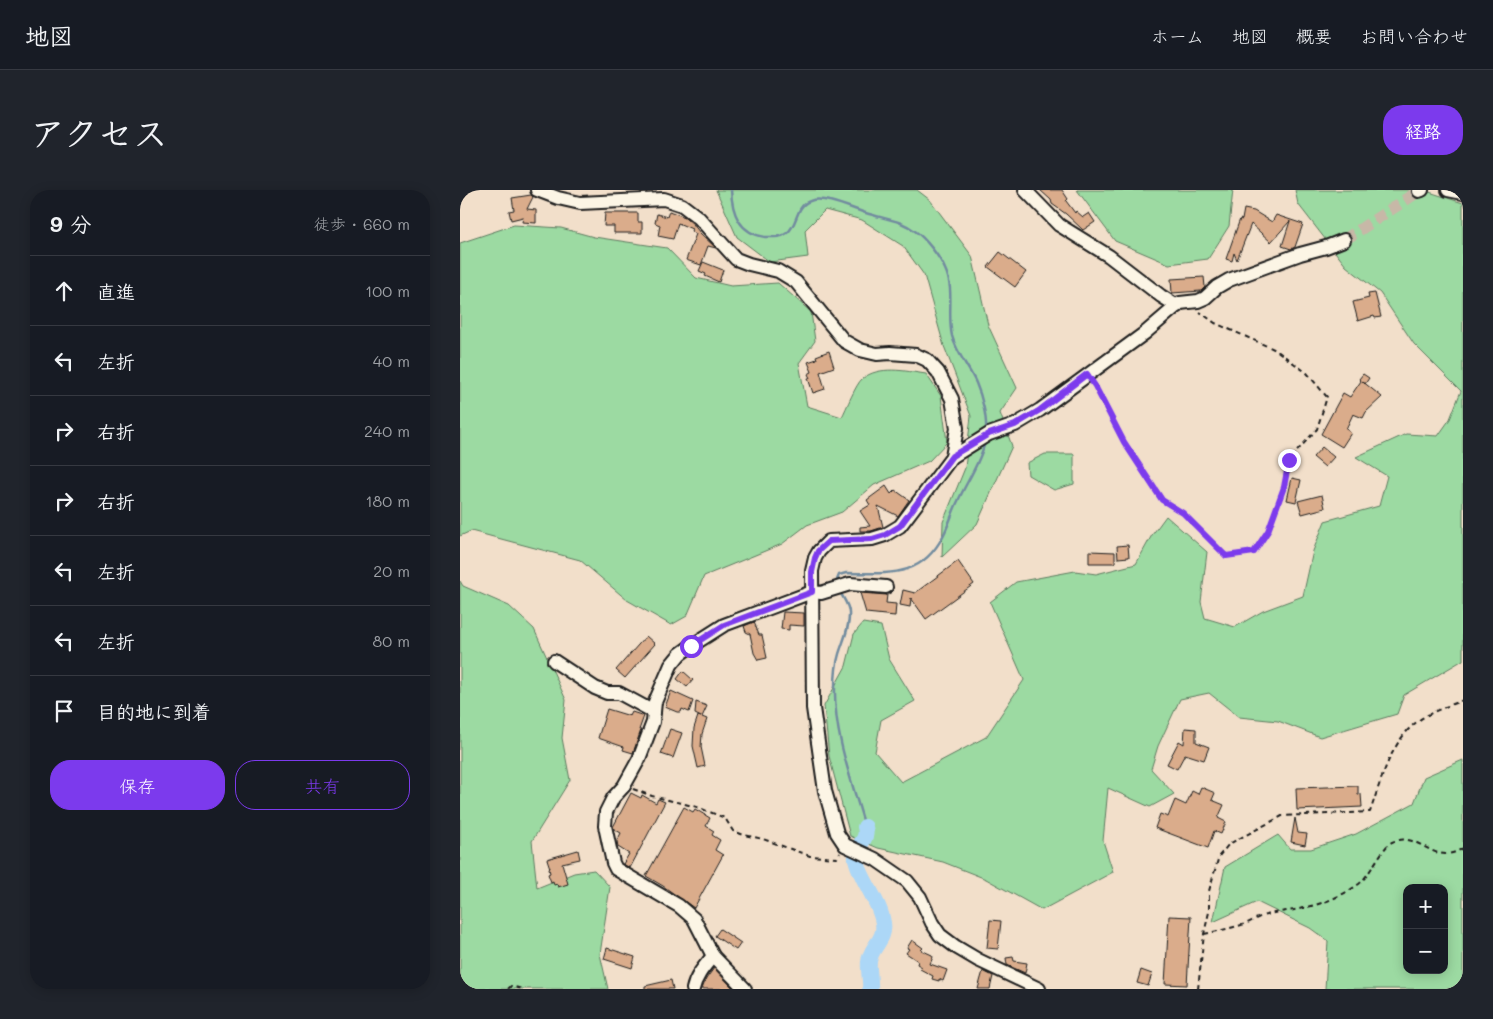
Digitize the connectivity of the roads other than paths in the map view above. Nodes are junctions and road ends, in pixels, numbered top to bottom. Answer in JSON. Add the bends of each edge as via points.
{"nodes":[{"id":1,"x":537,"y":190,"type":"edge"},
{"id":2,"x":1025,"y":190,"type":"edge"},
{"id":3,"x":1344,"y":240,"type":"tunnel mouth"},
{"id":4,"x":1178,"y":306,"type":"junction"},
{"id":5,"x":952,"y":456,"type":"junction"},
{"id":6,"x":886,"y":587,"type":"dead end"},
{"id":7,"x":812,"y":592,"type":"junction"},
{"id":8,"x":554,"y":661,"type":"dead end"},
{"id":9,"x":654,"y":712,"type":"junction"},
{"id":10,"x":713,"y":956,"type":"junction"},
{"id":11,"x":694,"y":989,"type":"edge"},
{"id":12,"x":745,"y":989,"type":"edge"},
{"id":13,"x":1039,"y":989,"type":"edge"}],
"edges":[{"from":1,"to":5,"type":"street","via":[[580,203],[664,199],[682,205],[699,218],[736,259],[778,271],[796,282],[844,341],[860,350],[877,354],[916,355],[927,360],[938,372],[952,399],[957,428]]},
{"from":2,"to":4,"type":"street","via":[[1059,225],[1110,256]]},
{"from":3,"to":4,"type":"street","via":[[1229,280],[1205,298]]},
{"from":4,"to":5,"type":"street","via":[[1040,410]]},
{"from":5,"to":7,"type":"street","via":[[900,526],[872,539],[829,541],[818,551],[812,572]]},
{"from":6,"to":7,"type":"street","via":[[850,584],[821,593]]},
{"from":7,"to":9,"type":"street","via":[[724,625],[680,654],[671,665]]},
{"from":7,"to":13,"type":"street","via":[[813,708],[825,790],[837,834],[845,845],[907,881],[920,897],[940,935],[978,960]]},
{"from":8,"to":9,"type":"street","via":[[595,688],[619,693]]},
{"from":9,"to":10,"type":"street","via":[[639,759],[606,812],[605,826],[613,863],[616,870],[679,906],[694,919]]},
{"from":10,"to":11,"type":"street","via":[[700,972]]},
{"from":10,"to":12,"type":"street"}]}
